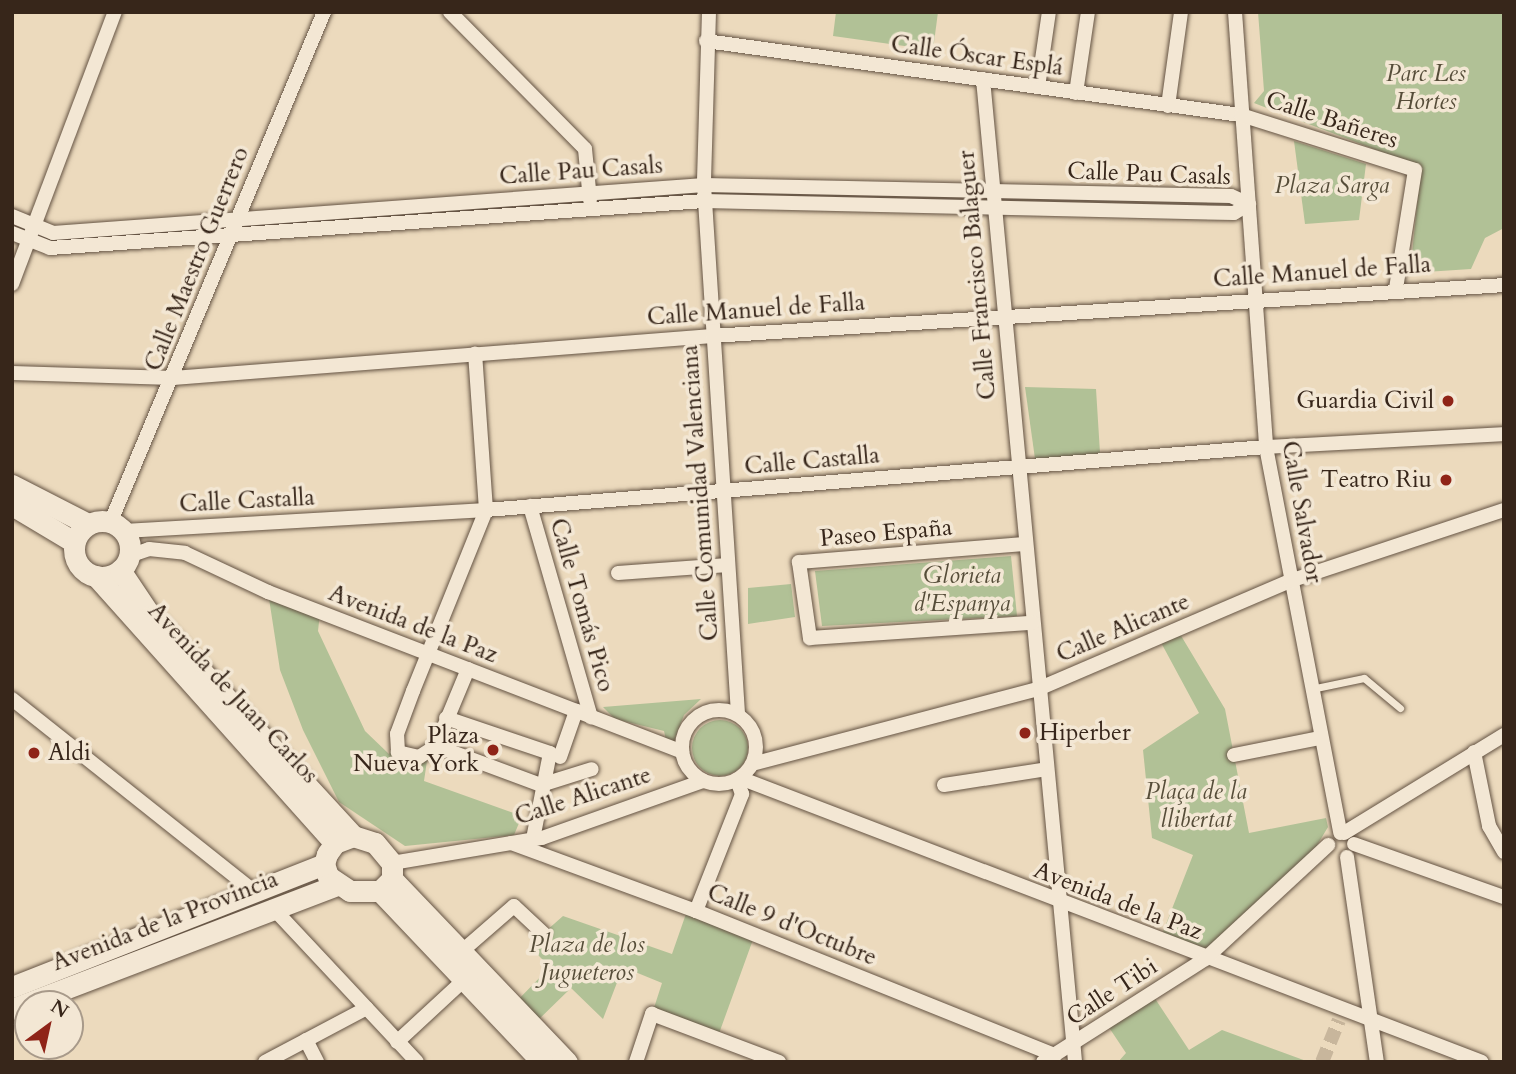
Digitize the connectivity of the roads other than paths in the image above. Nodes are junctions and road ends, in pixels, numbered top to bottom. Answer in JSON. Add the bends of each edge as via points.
{"nodes":[{"id":1,"x":324,"y":12,"type":"edge"},
{"id":2,"x":450,"y":12,"type":"edge"},
{"id":3,"x":709,"y":12,"type":"edge"},
{"id":4,"x":1049,"y":12,"type":"edge"},
{"id":5,"x":1088,"y":12,"type":"edge"},
{"id":6,"x":1181,"y":12,"type":"edge"},
{"id":7,"x":1235,"y":12,"type":"edge"},
{"id":8,"x":110,"y":14,"type":"edge"},
{"id":9,"x":706,"y":41,"type":"junction"},
{"id":10,"x":983,"y":79,"type":"junction"},
{"id":11,"x":1038,"y":87,"type":"junction"},
{"id":12,"x":1076,"y":93,"type":"junction"},
{"id":13,"x":1168,"y":106,"type":"junction"},
{"id":14,"x":1241,"y":115,"type":"junction"},
{"id":15,"x":704,"y":185,"type":"junction"},
{"id":16,"x":590,"y":192,"type":"junction"},
{"id":17,"x":993,"y":192,"type":"junction"},
{"id":18,"x":705,"y":201,"type":"junction"},
{"id":19,"x":1249,"y":204,"type":"junction"},
{"id":20,"x":995,"y":209,"type":"junction"},
{"id":21,"x":590,"y":210,"type":"junction"},
{"id":22,"x":12,"y":216,"type":"edge"},
{"id":23,"x":35,"y":225,"type":"junction"},
{"id":24,"x":234,"y":228,"type":"junction"},
{"id":25,"x":12,"y":233,"type":"edge"},
{"id":26,"x":30,"y":240,"type":"junction"},
{"id":27,"x":12,"y":284,"type":"edge"},
{"id":28,"x":1504,"y":285,"type":"edge"},
{"id":29,"x":1395,"y":289,"type":"junction"},
{"id":30,"x":1257,"y":299,"type":"junction"},
{"id":31,"x":1003,"y":317,"type":"junction"},
{"id":32,"x":712,"y":336,"type":"junction"},
{"id":33,"x":475,"y":354,"type":"junction"},
{"id":34,"x":12,"y":373,"type":"edge"},
{"id":35,"x":173,"y":378,"type":"junction"},
{"id":36,"x":1504,"y":434,"type":"edge"},
{"id":37,"x":1266,"y":447,"type":"junction"},
{"id":38,"x":1017,"y":467,"type":"junction"},
{"id":39,"x":12,"y":485,"type":"edge"},
{"id":40,"x":723,"y":491,"type":"junction"},
{"id":41,"x":12,"y":505,"type":"edge"},
{"id":42,"x":530,"y":506,"type":"junction"},
{"id":43,"x":486,"y":510,"type":"junction"},
{"id":44,"x":1504,"y":510,"type":"edge"},
{"id":45,"x":88,"y":524,"type":"junction"},
{"id":46,"x":118,"y":526,"type":"junction"},
{"id":47,"x":74,"y":542,"type":"junction"},
{"id":48,"x":1024,"y":544,"type":"junction"},
{"id":49,"x":125,"y":563,"type":"junction"},
{"id":50,"x":728,"y":565,"type":"junction"},
{"id":51,"x":618,"y":573,"type":"dead end"},
{"id":52,"x":96,"y":576,"type":"junction"},
{"id":53,"x":1290,"y":581,"type":"junction"},
{"id":54,"x":1032,"y":622,"type":"junction"},
{"id":55,"x":430,"y":654,"type":"junction"},
{"id":56,"x":468,"y":669,"type":"junction"},
{"id":57,"x":1038,"y":689,"type":"junction"},
{"id":58,"x":1310,"y":689,"type":"junction"},
{"id":59,"x":12,"y":699,"type":"edge"},
{"id":60,"x":1400,"y":708,"type":"dead end"},
{"id":61,"x":576,"y":711,"type":"junction"},
{"id":62,"x":738,"y":714,"type":"junction"},
{"id":63,"x":591,"y":717,"type":"junction"},
{"id":64,"x":446,"y":718,"type":"junction"},
{"id":65,"x":1504,"y":734,"type":"edge"},
{"id":66,"x":1320,"y":738,"type":"junction"},
{"id":67,"x":436,"y":747,"type":"junction"},
{"id":68,"x":682,"y":752,"type":"junction"},
{"id":69,"x":1474,"y":752,"type":"junction"},
{"id":70,"x":1234,"y":755,"type":"dead end"},
{"id":71,"x":560,"y":757,"type":"dead end"},
{"id":72,"x":752,"y":764,"type":"junction"},
{"id":73,"x":592,"y":769,"type":"dead end"},
{"id":74,"x":1047,"y":769,"type":"junction"},
{"id":75,"x":739,"y":779,"type":"junction"},
{"id":76,"x":703,"y":780,"type":"junction"},
{"id":77,"x":541,"y":785,"type":"junction"},
{"id":78,"x":944,"y":785,"type":"dead end"},
{"id":79,"x":1346,"y":836,"type":"junction"},
{"id":80,"x":344,"y":839,"type":"junction"},
{"id":81,"x":533,"y":839,"type":"junction"},
{"id":82,"x":511,"y":843,"type":"junction"},
{"id":83,"x":1328,"y":845,"type":"junction"},
{"id":84,"x":1504,"y":852,"type":"edge"},
{"id":85,"x":1347,"y":857,"type":"junction"},
{"id":86,"x":324,"y":864,"type":"junction"},
{"id":87,"x":388,"y":878,"type":"junction"},
{"id":88,"x":337,"y":885,"type":"junction"},
{"id":89,"x":256,"y":893,"type":"junction"},
{"id":90,"x":1504,"y":897,"type":"edge"},
{"id":91,"x":1062,"y":905,"type":"junction"},
{"id":92,"x":272,"y":907,"type":"junction"},
{"id":93,"x":696,"y":911,"type":"junction"},
{"id":94,"x":543,"y":933,"type":"dead end"},
{"id":95,"x":461,"y":952,"type":"junction"},
{"id":96,"x":1205,"y":959,"type":"junction"},
{"id":97,"x":465,"y":979,"type":"junction"},
{"id":98,"x":18,"y":990,"type":"edge"},
{"id":99,"x":367,"y":1008,"type":"junction"},
{"id":100,"x":1371,"y":1023,"type":"junction"},
{"id":101,"x":306,"y":1040,"type":"junction"},
{"id":102,"x":397,"y":1042,"type":"junction"},
{"id":103,"x":1074,"y":1044,"type":"junction"},
{"id":104,"x":1049,"y":1058,"type":"edge"},
{"id":105,"x":413,"y":1059,"type":"edge"},
{"id":106,"x":265,"y":1062,"type":"edge"},
{"id":107,"x":317,"y":1062,"type":"edge"},
{"id":108,"x":542,"y":1062,"type":"edge"},
{"id":109,"x":567,"y":1062,"type":"edge"},
{"id":110,"x":636,"y":1062,"type":"edge"},
{"id":111,"x":779,"y":1062,"type":"edge"},
{"id":112,"x":1075,"y":1062,"type":"edge"},
{"id":113,"x":1377,"y":1062,"type":"edge"},
{"id":114,"x":1482,"y":1062,"type":"edge"}],
"edges":[{"from":1,"to":24,"type":"street","name":"Calle Maestro Guerrero"},
{"from":2,"to":16,"type":"street","via":[[585,149]]},
{"from":3,"to":9,"type":"street","name":"Calle Comunidad Valenciana"},
{"from":4,"to":11,"type":"street"},
{"from":5,"to":12,"type":"street"},
{"from":6,"to":13,"type":"street"},
{"from":7,"to":14,"type":"street","name":"Calle Salvador"},
{"from":8,"to":23,"type":"street"},
{"from":9,"to":10,"type":"street","name":"Calle Óscar Esplá"},
{"from":9,"to":15,"type":"street","name":"Calle Comunidad Valenciana"},
{"from":10,"to":11,"type":"street","name":"Calle Óscar Esplá"},
{"from":10,"to":17,"type":"street","name":"Calle Francisco Balaguer"},
{"from":11,"to":12,"type":"street","name":"Calle Óscar Esplá"},
{"from":12,"to":13,"type":"street","name":"Calle Óscar Esplá"},
{"from":13,"to":14,"type":"street","name":"Calle Óscar Esplá"},
{"from":14,"to":19,"type":"street","name":"Calle Salvador"},
{"from":14,"to":29,"type":"street","name":"Calle Bañeres","via":[[1415,170]]},
{"from":15,"to":16,"type":"street","name":"Calle Pau Casals"},
{"from":15,"to":17,"type":"street","name":"Calle Pau Casals"},
{"from":15,"to":18,"type":"street","name":"Calle Comunidad Valenciana"},
{"from":16,"to":21,"type":"street"},
{"from":16,"to":24,"type":"street","name":"Calle Pau Casals"},
{"from":17,"to":19,"type":"street","name":"Calle Pau Casals","via":[[1231,195]]},
{"from":17,"to":20,"type":"street","name":"Calle Francisco Balaguer"},
{"from":18,"to":20,"type":"street","name":"Calle Pau Casals"},
{"from":18,"to":21,"type":"street","name":"Calle Pau Casals"},
{"from":18,"to":32,"type":"street","name":"Calle Comunidad Valenciana"},
{"from":19,"to":20,"type":"street","name":"Calle Pau Casals","via":[[1234,213]]},
{"from":19,"to":30,"type":"street","name":"Calle Salvador"},
{"from":20,"to":31,"type":"street","name":"Calle Francisco Balaguer"},
{"from":21,"to":24,"type":"street","name":"Calle Pau Casals"},
{"from":22,"to":23,"type":"street","name":"Calle Pau Casals"},
{"from":23,"to":24,"type":"street","name":"Calle Pau Casals","via":[[53,233]]},
{"from":23,"to":26,"type":"street"},
{"from":24,"to":26,"type":"street","name":"Calle Pau Casals","via":[[50,248]]},
{"from":24,"to":35,"type":"street","name":"Calle Maestro Guerrero"},
{"from":25,"to":26,"type":"street","name":"Calle Pau Casals"},
{"from":26,"to":27,"type":"street"},
{"from":28,"to":29,"type":"street","name":"Calle Manuel de Falla"},
{"from":29,"to":30,"type":"street","name":"Calle Manuel de Falla"},
{"from":30,"to":31,"type":"street","name":"Calle Manuel de Falla"},
{"from":30,"to":37,"type":"street","name":"Calle Salvador"},
{"from":31,"to":32,"type":"street","name":"Calle Manuel de Falla"},
{"from":31,"to":38,"type":"street","name":"Calle Francisco Balaguer"},
{"from":32,"to":33,"type":"street","name":"Calle Manuel de Falla"},
{"from":32,"to":40,"type":"street","name":"Calle Comunidad Valenciana"},
{"from":33,"to":35,"type":"street","name":"Calle Manuel de Falla"},
{"from":33,"to":43,"type":"street"},
{"from":34,"to":35,"type":"street","name":"Calle Manuel de Falla"},
{"from":35,"to":46,"type":"street","name":"Calle Maestro Guerrero"},
{"from":36,"to":37,"type":"street","name":"Calle Castalla"},
{"from":37,"to":38,"type":"street","name":"Calle Castalla"},
{"from":37,"to":53,"type":"street","name":"Calle Salvador"},
{"from":38,"to":40,"type":"street","name":"Calle Castalla"},
{"from":38,"to":48,"type":"street","name":"Calle Francisco Balaguer"},
{"from":39,"to":45,"type":"main road"},
{"from":40,"to":42,"type":"street","name":"Calle Castalla"},
{"from":40,"to":50,"type":"street","name":"Calle Comunidad Valenciana"},
{"from":41,"to":47,"type":"main road"},
{"from":42,"to":43,"type":"street","name":"Calle Castalla"},
{"from":42,"to":63,"type":"street","name":"Calle Tomás Pico"},
{"from":43,"to":46,"type":"street","name":"Calle Castalla"},
{"from":43,"to":55,"type":"street"},
{"from":44,"to":53,"type":"street","name":"Calle Alicante"},
{"from":45,"to":46,"type":"main road"},
{"from":45,"to":47,"type":"main road"},
{"from":46,"to":49,"type":"main road"},
{"from":47,"to":52,"type":"main road","via":[[77,563]]},
{"from":48,"to":54,"type":"street","name":"Calle Francisco Balaguer"},
{"from":48,"to":54,"type":"street","name":"Paseo España","via":[[799,562],[810,638]]},
{"from":49,"to":52,"type":"main road"},
{"from":49,"to":55,"type":"street","name":"Avenida de la Paz","via":[[149,549],[185,553],[268,592]]},
{"from":49,"to":80,"type":"main road","name":"Avenida de Juan Carlos","via":[[150,615]]},
{"from":50,"to":51,"type":"street"},
{"from":50,"to":62,"type":"street","name":"Calle Comunidad Valenciana"},
{"from":52,"to":80,"type":"main road","name":"Avenida de Juan Carlos"},
{"from":53,"to":57,"type":"street","name":"Calle Alicante"},
{"from":53,"to":58,"type":"street","name":"Calle Salvador"},
{"from":54,"to":57,"type":"street","name":"Calle Francisco Balaguer"},
{"from":55,"to":56,"type":"street","name":"Avenida de la Paz"},
{"from":55,"to":67,"type":"street","via":[[397,734],[398,752],[419,757]]},
{"from":56,"to":61,"type":"street","name":"Avenida de la Paz"},
{"from":56,"to":64,"type":"street"},
{"from":57,"to":72,"type":"street","name":"Calle Alicante"},
{"from":57,"to":74,"type":"street","name":"Calle Francisco Balaguer"},
{"from":58,"to":60,"type":"lane","via":[[1364,678]]},
{"from":58,"to":66,"type":"street","name":"Calle Salvador"},
{"from":59,"to":89,"type":"street"},
{"from":61,"to":63,"type":"street","name":"Avenida de la Paz"},
{"from":61,"to":71,"type":"street"},
{"from":62,"to":68,"type":"street","via":[[721,709],[697,716],[688,725]]},
{"from":62,"to":72,"type":"street","via":[[755,734]]},
{"from":63,"to":68,"type":"street","name":"Avenida de la Paz"},
{"from":64,"to":67,"type":"street"},
{"from":64,"to":77,"type":"street","via":[[550,753]]},
{"from":65,"to":69,"type":"street"},
{"from":66,"to":70,"type":"street"},
{"from":66,"to":79,"type":"street","name":"Calle Salvador"},
{"from":67,"to":77,"type":"street"},
{"from":68,"to":76,"type":"street","via":[[686,764]]},
{"from":69,"to":79,"type":"street"},
{"from":69,"to":84,"type":"street","via":[[1489,826]]},
{"from":72,"to":75,"type":"street"},
{"from":73,"to":77,"type":"street"},
{"from":74,"to":78,"type":"street"},
{"from":74,"to":91,"type":"street","name":"Calle Francisco Balaguer"},
{"from":75,"to":76,"type":"street","via":[[715,784]]},
{"from":75,"to":91,"type":"street","name":"Avenida de la Paz"},
{"from":75,"to":93,"type":"street","via":[[742,794]]},
{"from":76,"to":81,"type":"street","name":"Calle Alicante"},
{"from":77,"to":81,"type":"street"},
{"from":79,"to":83,"type":"street","name":"Calle Tibi"},
{"from":79,"to":85,"type":"street"},
{"from":79,"to":90,"type":"street"},
{"from":80,"to":86,"type":"main road"},
{"from":80,"to":87,"type":"main road","via":[[374,843]]},
{"from":81,"to":82,"type":"street","name":"Calle Alicante"},
{"from":82,"to":87,"type":"street","name":"Calle Alicante"},
{"from":82,"to":93,"type":"street","name":"Calle 9 d'Octubre"},
{"from":83,"to":85,"type":"street","via":[[1336,857]]},
{"from":83,"to":96,"type":"street","name":"Calle Tibi"},
{"from":85,"to":100,"type":"street"},
{"from":86,"to":88,"type":"main road"},
{"from":86,"to":89,"type":"main road","name":"Avenida de la Provincia"},
{"from":87,"to":88,"type":"main road","via":[[360,893]]},
{"from":87,"to":95,"type":"main road"},
{"from":87,"to":97,"type":"main road"},
{"from":88,"to":92,"type":"main road","name":"Avenida de la Provincia"},
{"from":89,"to":98,"type":"main road","name":"Avenida de la Provincia"},
{"from":91,"to":96,"type":"street","name":"Avenida de la Paz"},
{"from":91,"to":103,"type":"street","name":"Calle Francisco Balaguer"},
{"from":92,"to":98,"type":"main road","name":"Avenida de la Provincia"},
{"from":92,"to":99,"type":"street"},
{"from":93,"to":104,"type":"street","name":"Calle 9 d'Octubre"},
{"from":94,"to":95,"type":"street","via":[[514,906]]},
{"from":95,"to":109,"type":"main road"},
{"from":96,"to":100,"type":"street","name":"Avenida de la Paz","via":[[1340,1015]]},
{"from":96,"to":103,"type":"street","name":"Calle Tibi"},
{"from":97,"to":102,"type":"street"},
{"from":97,"to":108,"type":"main road"},
{"from":99,"to":101,"type":"street"},
{"from":99,"to":102,"type":"street"},
{"from":100,"to":113,"type":"street"},
{"from":100,"to":114,"type":"street","name":"Avenida de la Paz"},
{"from":101,"to":106,"type":"street"},
{"from":101,"to":107,"type":"street"},
{"from":102,"to":105,"type":"street"},
{"from":103,"to":104,"type":"street","name":"Calle Tibi"},
{"from":103,"to":112,"type":"street","name":"Calle Francisco Balaguer"},
{"from":110,"to":111,"type":"street","via":[[652,1014]]}]}
